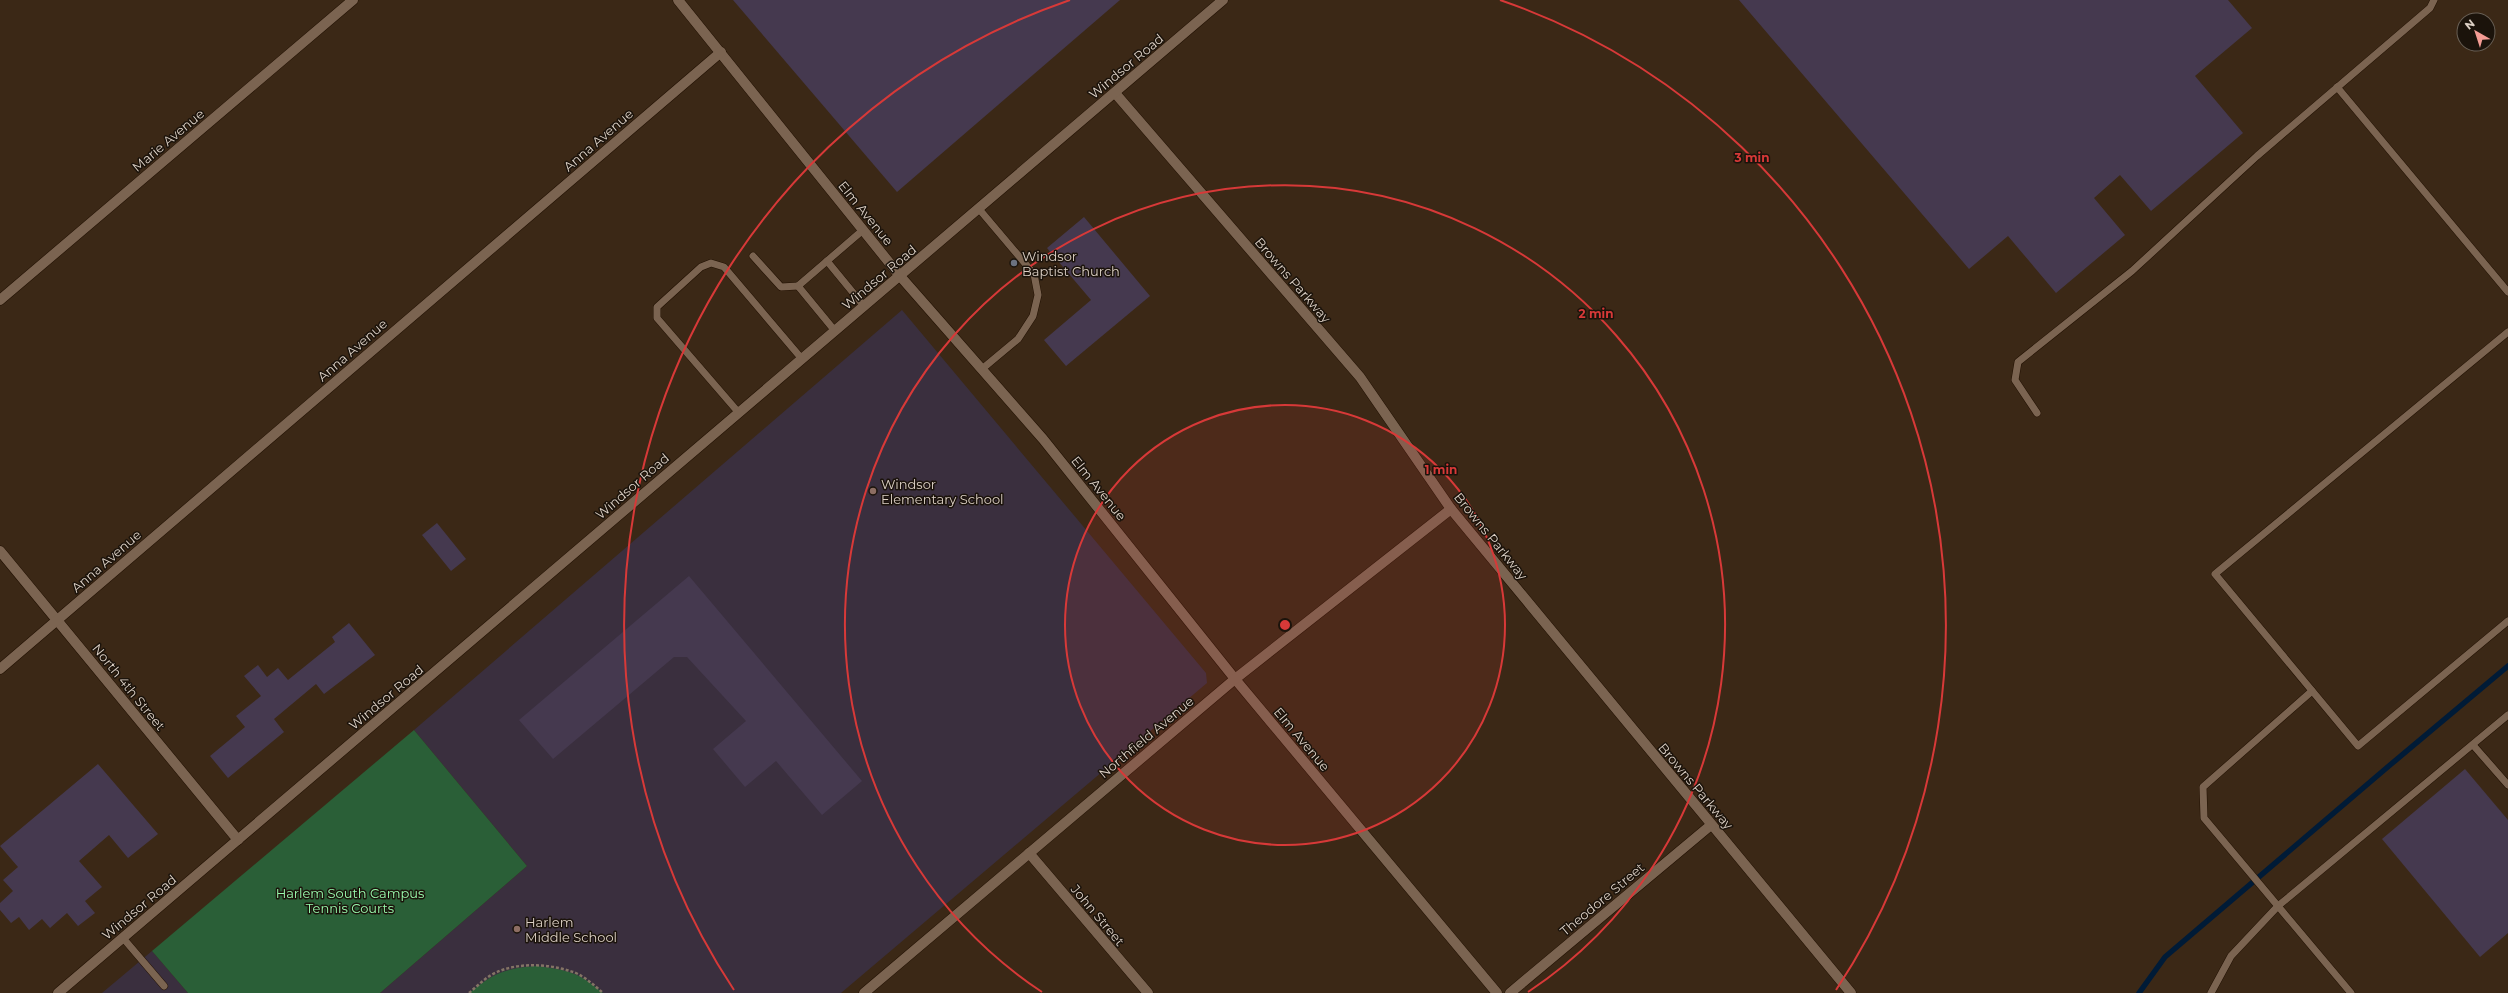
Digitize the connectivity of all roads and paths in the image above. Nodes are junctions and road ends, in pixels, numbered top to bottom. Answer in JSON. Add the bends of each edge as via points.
{"nodes":[{"id":1,"x":353,"y":0,"type":"edge"},
{"id":2,"x":678,"y":0,"type":"edge"},
{"id":3,"x":1223,"y":0,"type":"edge"},
{"id":4,"x":2434,"y":0,"type":"edge"},
{"id":5,"x":721,"y":52,"type":"junction"},
{"id":6,"x":2337,"y":87,"type":"junction"},
{"id":7,"x":1115,"y":93,"type":"junction"},
{"id":8,"x":979,"y":208,"type":"junction"},
{"id":9,"x":863,"y":230,"type":"junction"},
{"id":10,"x":753,"y":256,"type":"dead end"},
{"id":11,"x":827,"y":261,"type":"junction"},
{"id":12,"x":900,"y":276,"type":"junction"},
{"id":13,"x":798,"y":286,"type":"junction"},
{"id":14,"x":2508,"y":292,"type":"edge"},
{"id":15,"x":0,"y":300,"type":"edge"},
{"id":16,"x":864,"y":306,"type":"junction"},
{"id":17,"x":835,"y":331,"type":"junction"},
{"id":18,"x":2508,"y":332,"type":"edge"},
{"id":19,"x":802,"y":359,"type":"junction"},
{"id":20,"x":982,"y":369,"type":"junction"},
{"id":21,"x":739,"y":413,"type":"junction"},
{"id":22,"x":2037,"y":413,"type":"dead end"},
{"id":23,"x":1451,"y":509,"type":"junction"},
{"id":24,"x":0,"y":551,"type":"edge"},
{"id":25,"x":57,"y":620,"type":"junction"},
{"id":26,"x":2508,"y":622,"type":"edge"},
{"id":27,"x":0,"y":669,"type":"edge"},
{"id":28,"x":1235,"y":679,"type":"junction"},
{"id":29,"x":2312,"y":691,"type":"junction"},
{"id":30,"x":2508,"y":716,"type":"edge"},
{"id":31,"x":2473,"y":745,"type":"junction"},
{"id":32,"x":2508,"y":785,"type":"edge"},
{"id":33,"x":1711,"y":825,"type":"junction"},
{"id":34,"x":238,"y":840,"type":"junction"},
{"id":35,"x":1029,"y":853,"type":"junction"},
{"id":36,"x":2278,"y":906,"type":"junction"},
{"id":37,"x":123,"y":938,"type":"junction"},
{"id":38,"x":164,"y":986,"type":"dead end"},
{"id":39,"x":58,"y":993,"type":"edge"},
{"id":40,"x":469,"y":993,"type":"edge"},
{"id":41,"x":603,"y":993,"type":"edge"},
{"id":42,"x":864,"y":993,"type":"edge"},
{"id":43,"x":1148,"y":993,"type":"edge"},
{"id":44,"x":1497,"y":993,"type":"edge"},
{"id":45,"x":1510,"y":993,"type":"edge"},
{"id":46,"x":1851,"y":993,"type":"edge"},
{"id":47,"x":2211,"y":993,"type":"edge"},
{"id":48,"x":2351,"y":993,"type":"edge"}],
"edges":[{"from":1,"to":15,"type":"street","name":"Marie Avenue"},
{"from":2,"to":5,"type":"street","name":"Elm Avenue"},
{"from":3,"to":7,"type":"street","name":"Windsor Road"},
{"from":4,"to":6,"type":"lane","via":[[2430,8]]},
{"from":5,"to":9,"type":"street","name":"Elm Avenue"},
{"from":5,"to":25,"type":"street","name":"Anna Avenue"},
{"from":6,"to":14,"type":"lane"},
{"from":6,"to":22,"type":"lane","via":[[2257,156],[2132,271],[2018,362],[2015,380]]},
{"from":7,"to":8,"type":"street","name":"Windsor Road"},
{"from":7,"to":23,"type":"street","name":"Browns Parkway","via":[[1360,377]]},
{"from":8,"to":12,"type":"street","name":"Windsor Road"},
{"from":8,"to":20,"type":"lane","via":[[1034,274],[1038,295],[1033,316],[1018,339]]},
{"from":9,"to":11,"type":"lane"},
{"from":9,"to":12,"type":"street","name":"Elm Avenue"},
{"from":10,"to":13,"type":"lane","via":[[781,287]]},
{"from":11,"to":13,"type":"lane"},
{"from":11,"to":16,"type":"lane"},
{"from":12,"to":16,"type":"street","name":"Windsor Road"},
{"from":12,"to":20,"type":"street","name":"Elm Avenue"},
{"from":13,"to":17,"type":"lane"},
{"from":16,"to":17,"type":"street","name":"Windsor Road"},
{"from":17,"to":19,"type":"street","name":"Windsor Road"},
{"from":18,"to":29,"type":"lane","via":[[2215,574]]},
{"from":19,"to":21,"type":"street","name":"Windsor Road"},
{"from":19,"to":21,"type":"lane","via":[[724,267],[711,263],[701,268],[657,307],[657,318]]},
{"from":20,"to":28,"type":"street","name":"Elm Avenue","via":[[1043,439]]},
{"from":21,"to":34,"type":"street","name":"Windsor Road"},
{"from":23,"to":28,"type":"street","name":"Northfield Avenue"},
{"from":23,"to":33,"type":"street","name":"Browns Parkway"},
{"from":24,"to":25,"type":"street","name":"North 4th Street"},
{"from":25,"to":27,"type":"street","name":"Anna Avenue"},
{"from":25,"to":34,"type":"street","name":"North 4th Street"},
{"from":26,"to":29,"type":"lane","via":[[2358,746]]},
{"from":28,"to":35,"type":"street","name":"Northfield Avenue"},
{"from":28,"to":44,"type":"street","name":"Elm Avenue"},
{"from":29,"to":36,"type":"lane","via":[[2203,787],[2204,818]]},
{"from":30,"to":31,"type":"lane"},
{"from":31,"to":32,"type":"lane"},
{"from":31,"to":36,"type":"lane"},
{"from":33,"to":45,"type":"street","name":"Theodore Street"},
{"from":33,"to":46,"type":"street","name":"Browns Parkway"},
{"from":34,"to":37,"type":"street","name":"Windsor Road"},
{"from":35,"to":42,"type":"street","name":"Northfield Avenue"},
{"from":35,"to":43,"type":"street","name":"John Street"},
{"from":36,"to":47,"type":"lane","via":[[2231,956]]},
{"from":36,"to":48,"type":"lane"},
{"from":37,"to":38,"type":"lane"},
{"from":37,"to":39,"type":"street","name":"Windsor Road"},
{"from":40,"to":41,"type":"path","via":[[489,976],[512,967],[537,966],[571,971],[591,982]]}]}
